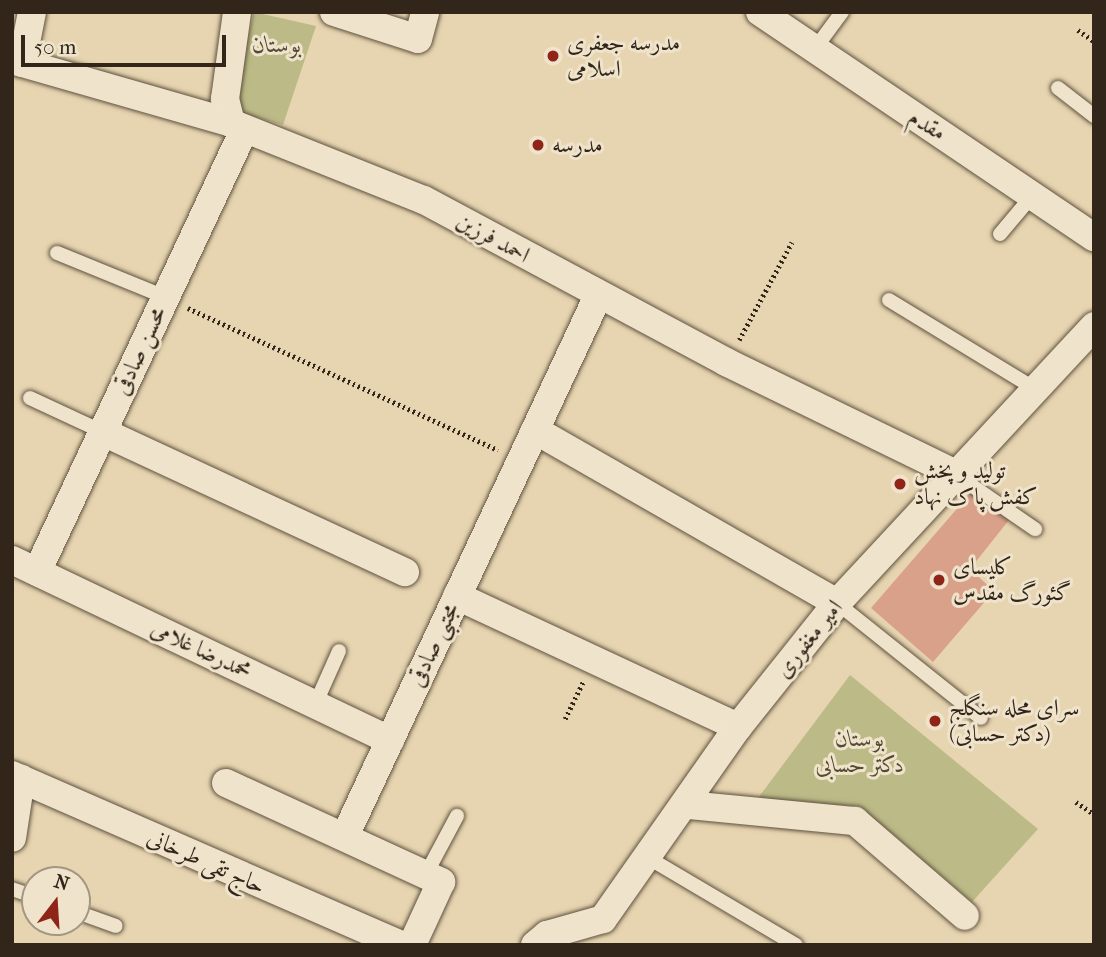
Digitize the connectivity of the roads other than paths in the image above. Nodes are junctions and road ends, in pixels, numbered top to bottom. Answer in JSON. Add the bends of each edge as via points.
{"nodes":[{"id":1,"x":32,"y":12,"type":"edge"},
{"id":2,"x":237,"y":12,"type":"edge"},
{"id":3,"x":334,"y":12,"type":"edge"},
{"id":4,"x":425,"y":12,"type":"edge"},
{"id":5,"x":760,"y":12,"type":"edge"},
{"id":6,"x":842,"y":12,"type":"edge"},
{"id":7,"x":814,"y":50,"type":"junction"},
{"id":8,"x":17,"y":61,"type":"edge"},
{"id":9,"x":1058,"y":88,"type":"dead end"},
{"id":10,"x":1094,"y":116,"type":"edge"},
{"id":11,"x":237,"y":126,"type":"junction"},
{"id":12,"x":1032,"y":196,"type":"junction"},
{"id":13,"x":1000,"y":234,"type":"dead end"},
{"id":14,"x":1094,"y":237,"type":"edge"},
{"id":15,"x":57,"y":253,"type":"dead end"},
{"id":16,"x":598,"y":296,"type":"junction"},
{"id":17,"x":165,"y":297,"type":"junction"},
{"id":18,"x":889,"y":300,"type":"dead end"},
{"id":19,"x":1089,"y":341,"type":"edge"},
{"id":20,"x":1034,"y":388,"type":"junction"},
{"id":21,"x":30,"y":398,"type":"dead end"},
{"id":22,"x":535,"y":430,"type":"junction"},
{"id":23,"x":103,"y":432,"type":"junction"},
{"id":24,"x":952,"y":472,"type":"junction"},
{"id":25,"x":1035,"y":529,"type":"dead end"},
{"id":26,"x":12,"y":561,"type":"edge"},
{"id":27,"x":37,"y":572,"type":"junction"},
{"id":28,"x":405,"y":572,"type":"dead end"},
{"id":29,"x":457,"y":596,"type":"junction"},
{"id":30,"x":837,"y":603,"type":"junction"},
{"id":31,"x":339,"y":651,"type":"dead end"},
{"id":32,"x":315,"y":705,"type":"junction"},
{"id":33,"x":981,"y":718,"type":"dead end"},
{"id":34,"x":738,"y":727,"type":"junction"},
{"id":35,"x":390,"y":740,"type":"junction"},
{"id":36,"x":17,"y":777,"type":"edge"},
{"id":37,"x":226,"y":783,"type":"dead end"},
{"id":38,"x":688,"y":805,"type":"junction"},
{"id":39,"x":457,"y":816,"type":"dead end"},
{"id":40,"x":345,"y":836,"type":"junction"},
{"id":41,"x":12,"y":838,"type":"edge"},
{"id":42,"x":646,"y":857,"type":"junction"},
{"id":43,"x":426,"y":874,"type":"junction"},
{"id":44,"x":965,"y":916,"type":"dead end"},
{"id":45,"x":91,"y":917,"type":"edge"},
{"id":46,"x":116,"y":926,"type":"dead end"},
{"id":47,"x":402,"y":945,"type":"edge"},
{"id":48,"x":412,"y":945,"type":"edge"},
{"id":49,"x":535,"y":945,"type":"edge"},
{"id":50,"x":796,"y":945,"type":"edge"}],
"edges":[{"from":1,"to":8,"type":"street"},
{"from":2,"to":11,"type":"street","via":[[225,99]]},
{"from":3,"to":4,"type":"street","via":[[418,39]]},
{"from":5,"to":7,"type":"street","name":"مقدم"},
{"from":6,"to":7,"type":"lane"},
{"from":7,"to":12,"type":"street","name":"مقدم"},
{"from":8,"to":11,"type":"street","name":"احمد فرزین"},
{"from":9,"to":10,"type":"lane"},
{"from":11,"to":16,"type":"street","name":"احمد فرزین","via":[[424,200]]},
{"from":11,"to":17,"type":"street","name":"محسن صادقی"},
{"from":12,"to":13,"type":"lane"},
{"from":12,"to":14,"type":"street","name":"مقدم"},
{"from":15,"to":17,"type":"lane"},
{"from":16,"to":22,"type":"street","name":"مجتبی صادقی"},
{"from":16,"to":24,"type":"street","name":"احمد فرزین"},
{"from":17,"to":23,"type":"street","name":"محسن صادقی"},
{"from":18,"to":20,"type":"lane"},
{"from":19,"to":20,"type":"street","name":"امیر مغفوری"},
{"from":20,"to":24,"type":"street","name":"امیر مغفوری"},
{"from":21,"to":23,"type":"lane"},
{"from":22,"to":29,"type":"street","name":"مجتبی صادقی"},
{"from":22,"to":30,"type":"street"},
{"from":23,"to":27,"type":"street","name":"محسن صادقی"},
{"from":23,"to":28,"type":"street"},
{"from":24,"to":25,"type":"lane"},
{"from":24,"to":30,"type":"street","name":"امیر مغفوری"},
{"from":26,"to":27,"type":"street","name":"محمدرضا غلامی"},
{"from":27,"to":32,"type":"street","name":"محمدرضا غلامی"},
{"from":29,"to":34,"type":"street"},
{"from":29,"to":35,"type":"street","name":"مجتبی صادقی"},
{"from":30,"to":33,"type":"lane"},
{"from":30,"to":34,"type":"street","name":"امیر مغفوری"},
{"from":31,"to":32,"type":"lane"},
{"from":32,"to":35,"type":"street","name":"محمدرضا غلامی"},
{"from":34,"to":38,"type":"street","name":"امیر مغفوری"},
{"from":35,"to":40,"type":"street","name":"مجتبی صادقی"},
{"from":36,"to":41,"type":"street"},
{"from":36,"to":47,"type":"street","name":"حاج تقی طرخانی"},
{"from":37,"to":40,"type":"street"},
{"from":38,"to":42,"type":"street","name":"امیر مغفوری"},
{"from":38,"to":44,"type":"street","via":[[855,821]]},
{"from":39,"to":43,"type":"lane"},
{"from":40,"to":43,"type":"street"},
{"from":42,"to":49,"type":"street","name":"امیر مغفوری","via":[[603,919],[547,935]]},
{"from":42,"to":50,"type":"lane"},
{"from":43,"to":48,"type":"street","via":[[441,882]]},
{"from":45,"to":46,"type":"lane"}]}
